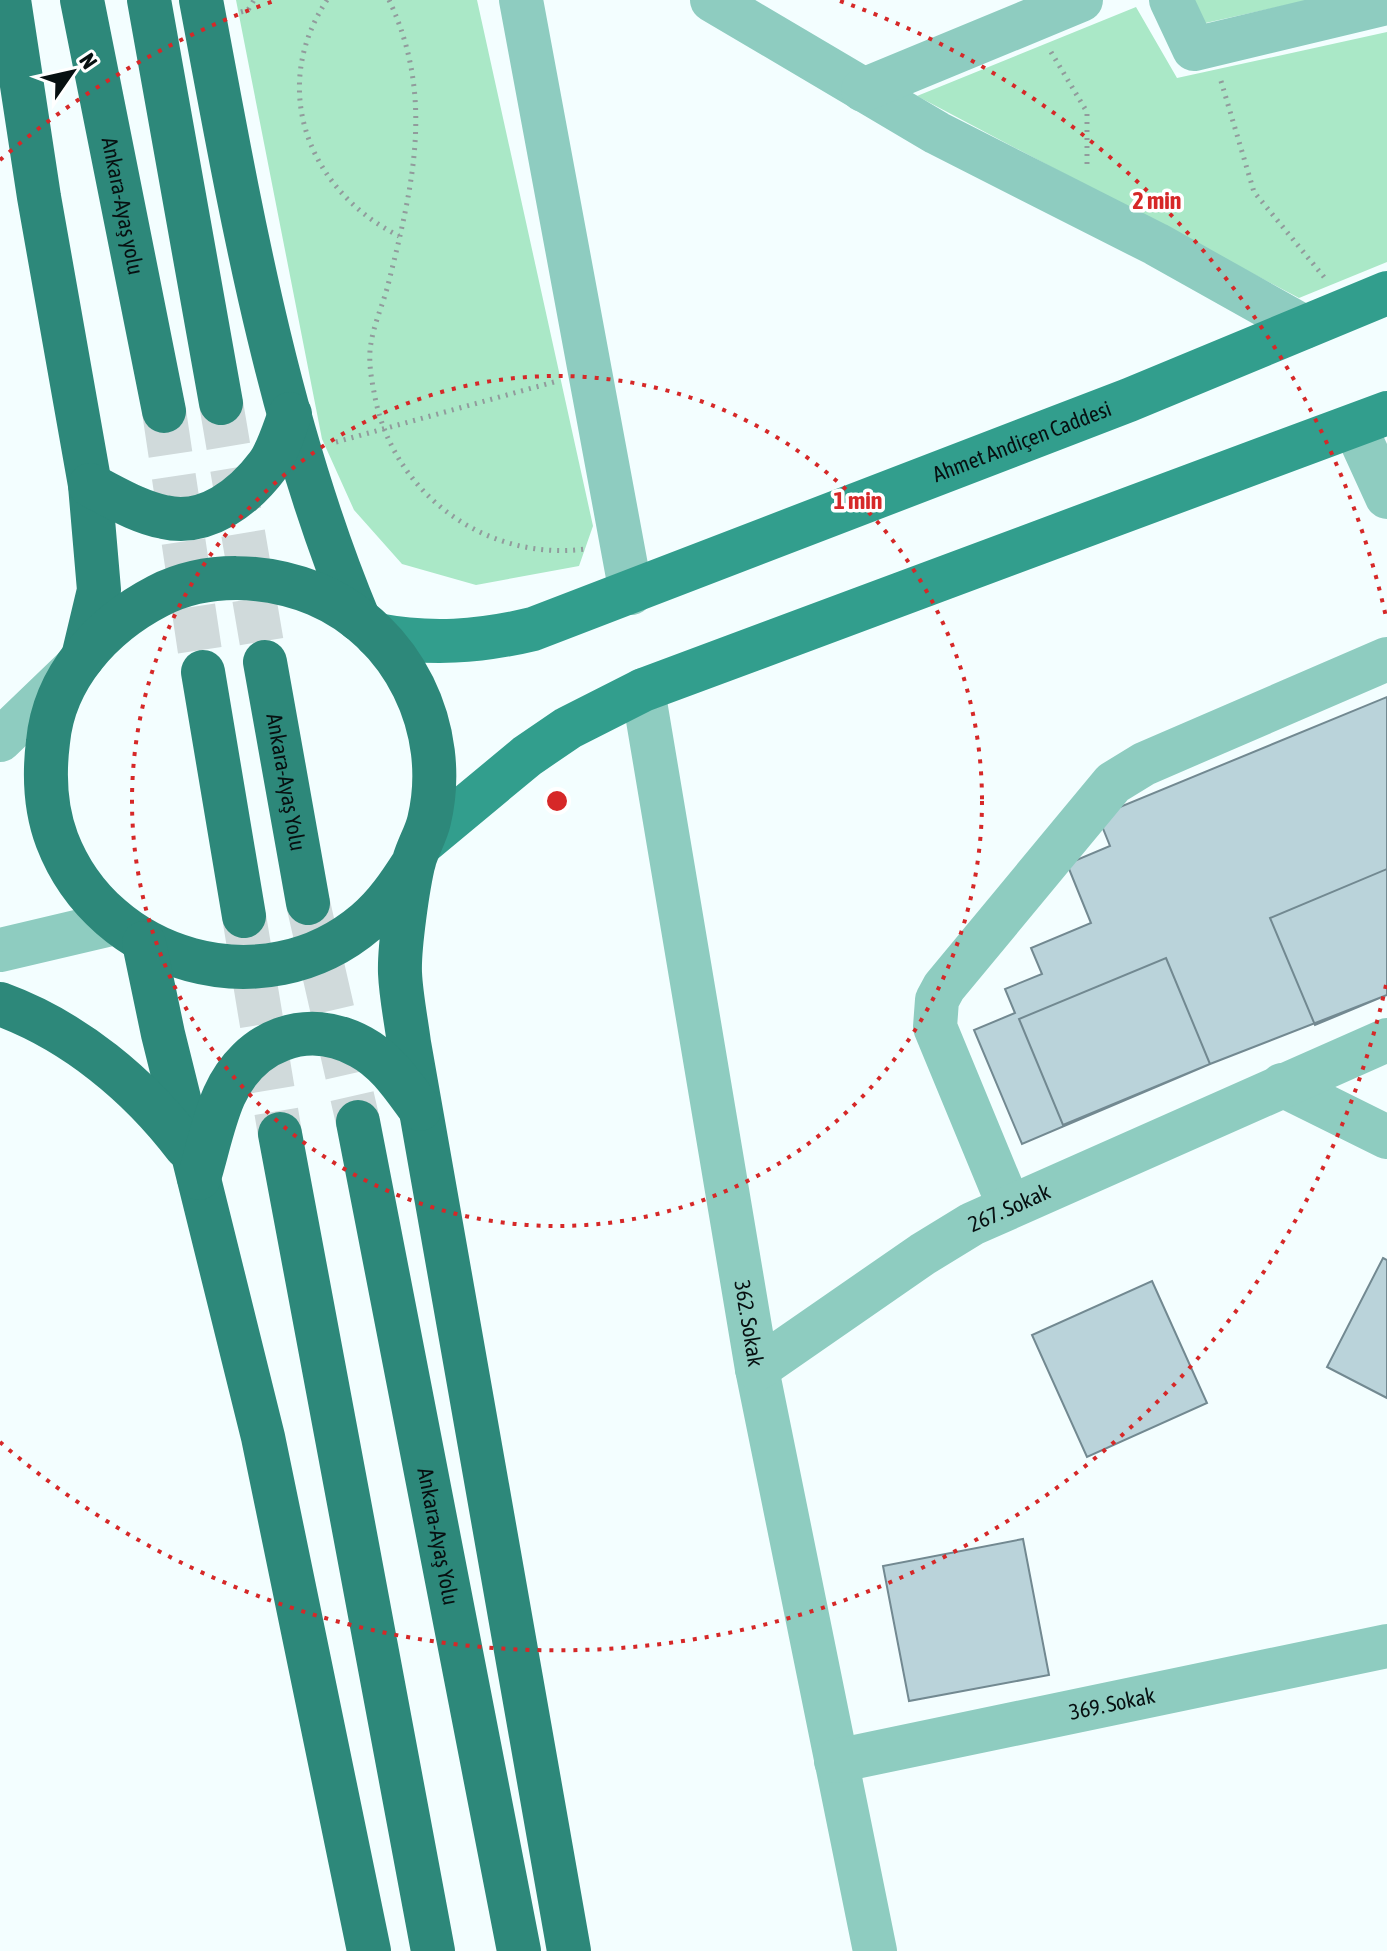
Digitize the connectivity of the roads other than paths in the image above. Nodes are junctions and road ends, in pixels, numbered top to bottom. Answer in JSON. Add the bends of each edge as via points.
{"nodes":[{"id":1,"x":9,"y":0,"type":"edge"},
{"id":2,"x":82,"y":0,"type":"edge"},
{"id":3,"x":149,"y":0,"type":"edge"},
{"id":4,"x":201,"y":0,"type":"edge"},
{"id":5,"x":521,"y":0,"type":"edge"},
{"id":6,"x":712,"y":0,"type":"edge"},
{"id":7,"x":1081,"y":0,"type":"edge"},
{"id":8,"x":1171,"y":0,"type":"edge"},
{"id":9,"x":1387,"y":3,"type":"edge"},
{"id":10,"x":863,"y":90,"type":"junction"},
{"id":11,"x":1368,"y":300,"type":"edge"},
{"id":12,"x":1304,"y":327,"type":"junction"},
{"id":13,"x":221,"y":403,"type":"tunnel mouth"},
{"id":14,"x":164,"y":411,"type":"tunnel mouth"},
{"id":15,"x":1371,"y":420,"type":"edge"},
{"id":16,"x":296,"y":433,"type":"junction"},
{"id":17,"x":90,"y":485,"type":"junction"},
{"id":18,"x":1387,"y":497,"type":"edge"},
{"id":19,"x":631,"y":593,"type":"junction"},
{"id":20,"x":367,"y":627,"type":"junction"},
{"id":21,"x":1387,"y":659,"type":"edge"},
{"id":22,"x":265,"y":662,"type":"tunnel mouth"},
{"id":23,"x":78,"y":663,"type":"junction"},
{"id":24,"x":203,"y":672,"type":"tunnel mouth"},
{"id":25,"x":643,"y":690,"type":"junction"},
{"id":26,"x":0,"y":740,"type":"edge"},
{"id":27,"x":418,"y":853,"type":"junction"},
{"id":28,"x":308,"y":903,"type":"tunnel mouth"},
{"id":29,"x":244,"y":916,"type":"tunnel mouth"},
{"id":30,"x":129,"y":933,"type":"junction"},
{"id":31,"x":0,"y":950,"type":"edge"},
{"id":32,"x":0,"y":1004,"type":"edge"},
{"id":33,"x":1387,"y":1040,"type":"edge"},
{"id":34,"x":1282,"y":1085,"type":"junction"},
{"id":35,"x":421,"y":1111,"type":"junction"},
{"id":36,"x":358,"y":1122,"type":"tunnel mouth"},
{"id":37,"x":280,"y":1134,"type":"tunnel mouth"},
{"id":38,"x":1387,"y":1137,"type":"edge"},
{"id":39,"x":196,"y":1167,"type":"junction"},
{"id":40,"x":1009,"y":1206,"type":"junction"},
{"id":41,"x":757,"y":1369,"type":"junction"},
{"id":42,"x":1387,"y":1646,"type":"edge"},
{"id":43,"x":836,"y":1761,"type":"junction"},
{"id":44,"x":369,"y":1951,"type":"edge"},
{"id":45,"x":433,"y":1951,"type":"edge"},
{"id":46,"x":519,"y":1951,"type":"edge"},
{"id":47,"x":569,"y":1951,"type":"edge"},
{"id":48,"x":875,"y":1951,"type":"edge"}],
"edges":[{"from":1,"to":17,"type":"highway"},
{"from":2,"to":14,"type":"highway","name":"Ankara-Ayaş yolu"},
{"from":3,"to":13,"type":"highway"},
{"from":4,"to":16,"type":"highway","via":[[274,353]]},
{"from":5,"to":19,"type":"street"},
{"from":6,"to":10,"type":"street"},
{"from":7,"to":10,"type":"street"},
{"from":8,"to":9,"type":"street","via":[[1194,49]]},
{"from":10,"to":12,"type":"street"},
{"from":11,"to":12,"type":"main road","name":"Ahmet Andiçen Caddesi"},
{"from":12,"to":19,"type":"main road","name":"Ahmet Andiçen Caddesi"},
{"from":15,"to":18,"type":"street"},
{"from":15,"to":25,"type":"main road"},
{"from":16,"to":17,"type":"highway","via":[[230,502],[193,519],[165,518]]},
{"from":16,"to":20,"type":"highway"},
{"from":17,"to":23,"type":"highway","via":[[99,590]]},
{"from":19,"to":20,"type":"main road","name":"Ahmet Andiçen Caddesi","via":[[492,639],[421,643]]},
{"from":20,"to":23,"type":"highway","via":[[332,601],[293,585],[211,579],[170,590],[133,609]]},
{"from":20,"to":27,"type":"highway","via":[[396,656],[418,694],[432,735],[435,778]]},
{"from":21,"to":40,"type":"street","via":[[1144,764],[1113,783],[944,987],[935,1027]]},
{"from":22,"to":28,"type":"highway","name":"Ankara-Ayaş Yolu"},
{"from":23,"to":26,"type":"street"},
{"from":23,"to":30,"type":"highway","via":[[49,733],[47,803],[70,869],[90,898]]},
{"from":24,"to":29,"type":"highway"},
{"from":25,"to":27,"type":"main road","via":[[548,742],[499,776]]},
{"from":25,"to":41,"type":"street","name":"362. Sokak"},
{"from":27,"to":30,"type":"highway","via":[[393,895],[366,923],[297,960],[258,968],[219,967],[180,959]]},
{"from":27,"to":35,"type":"highway","via":[[400,972]]},
{"from":30,"to":31,"type":"street"},
{"from":30,"to":39,"type":"highway"},
{"from":32,"to":39,"type":"highway","via":[[45,1024],[112,1069],[169,1124]]},
{"from":33,"to":34,"type":"street","name":"267. Sokak"},
{"from":34,"to":38,"type":"street"},
{"from":34,"to":40,"type":"street","name":"267. Sokak"},
{"from":35,"to":39,"type":"highway","via":[[388,1067],[361,1047],[331,1035],[298,1033],[260,1049],[244,1064],[224,1096]]},
{"from":35,"to":47,"type":"highway"},
{"from":36,"to":46,"type":"highway","name":"Ankara-Ayaş Yolu"},
{"from":37,"to":45,"type":"highway"},
{"from":39,"to":44,"type":"highway","via":[[263,1437]]},
{"from":40,"to":41,"type":"street","name":"267. Sokak","via":[[923,1254]]},
{"from":41,"to":43,"type":"street","name":"362. Sokak"},
{"from":42,"to":43,"type":"street","name":"369. Sokak"},
{"from":43,"to":48,"type":"street","name":"362. Sokak"}]}
